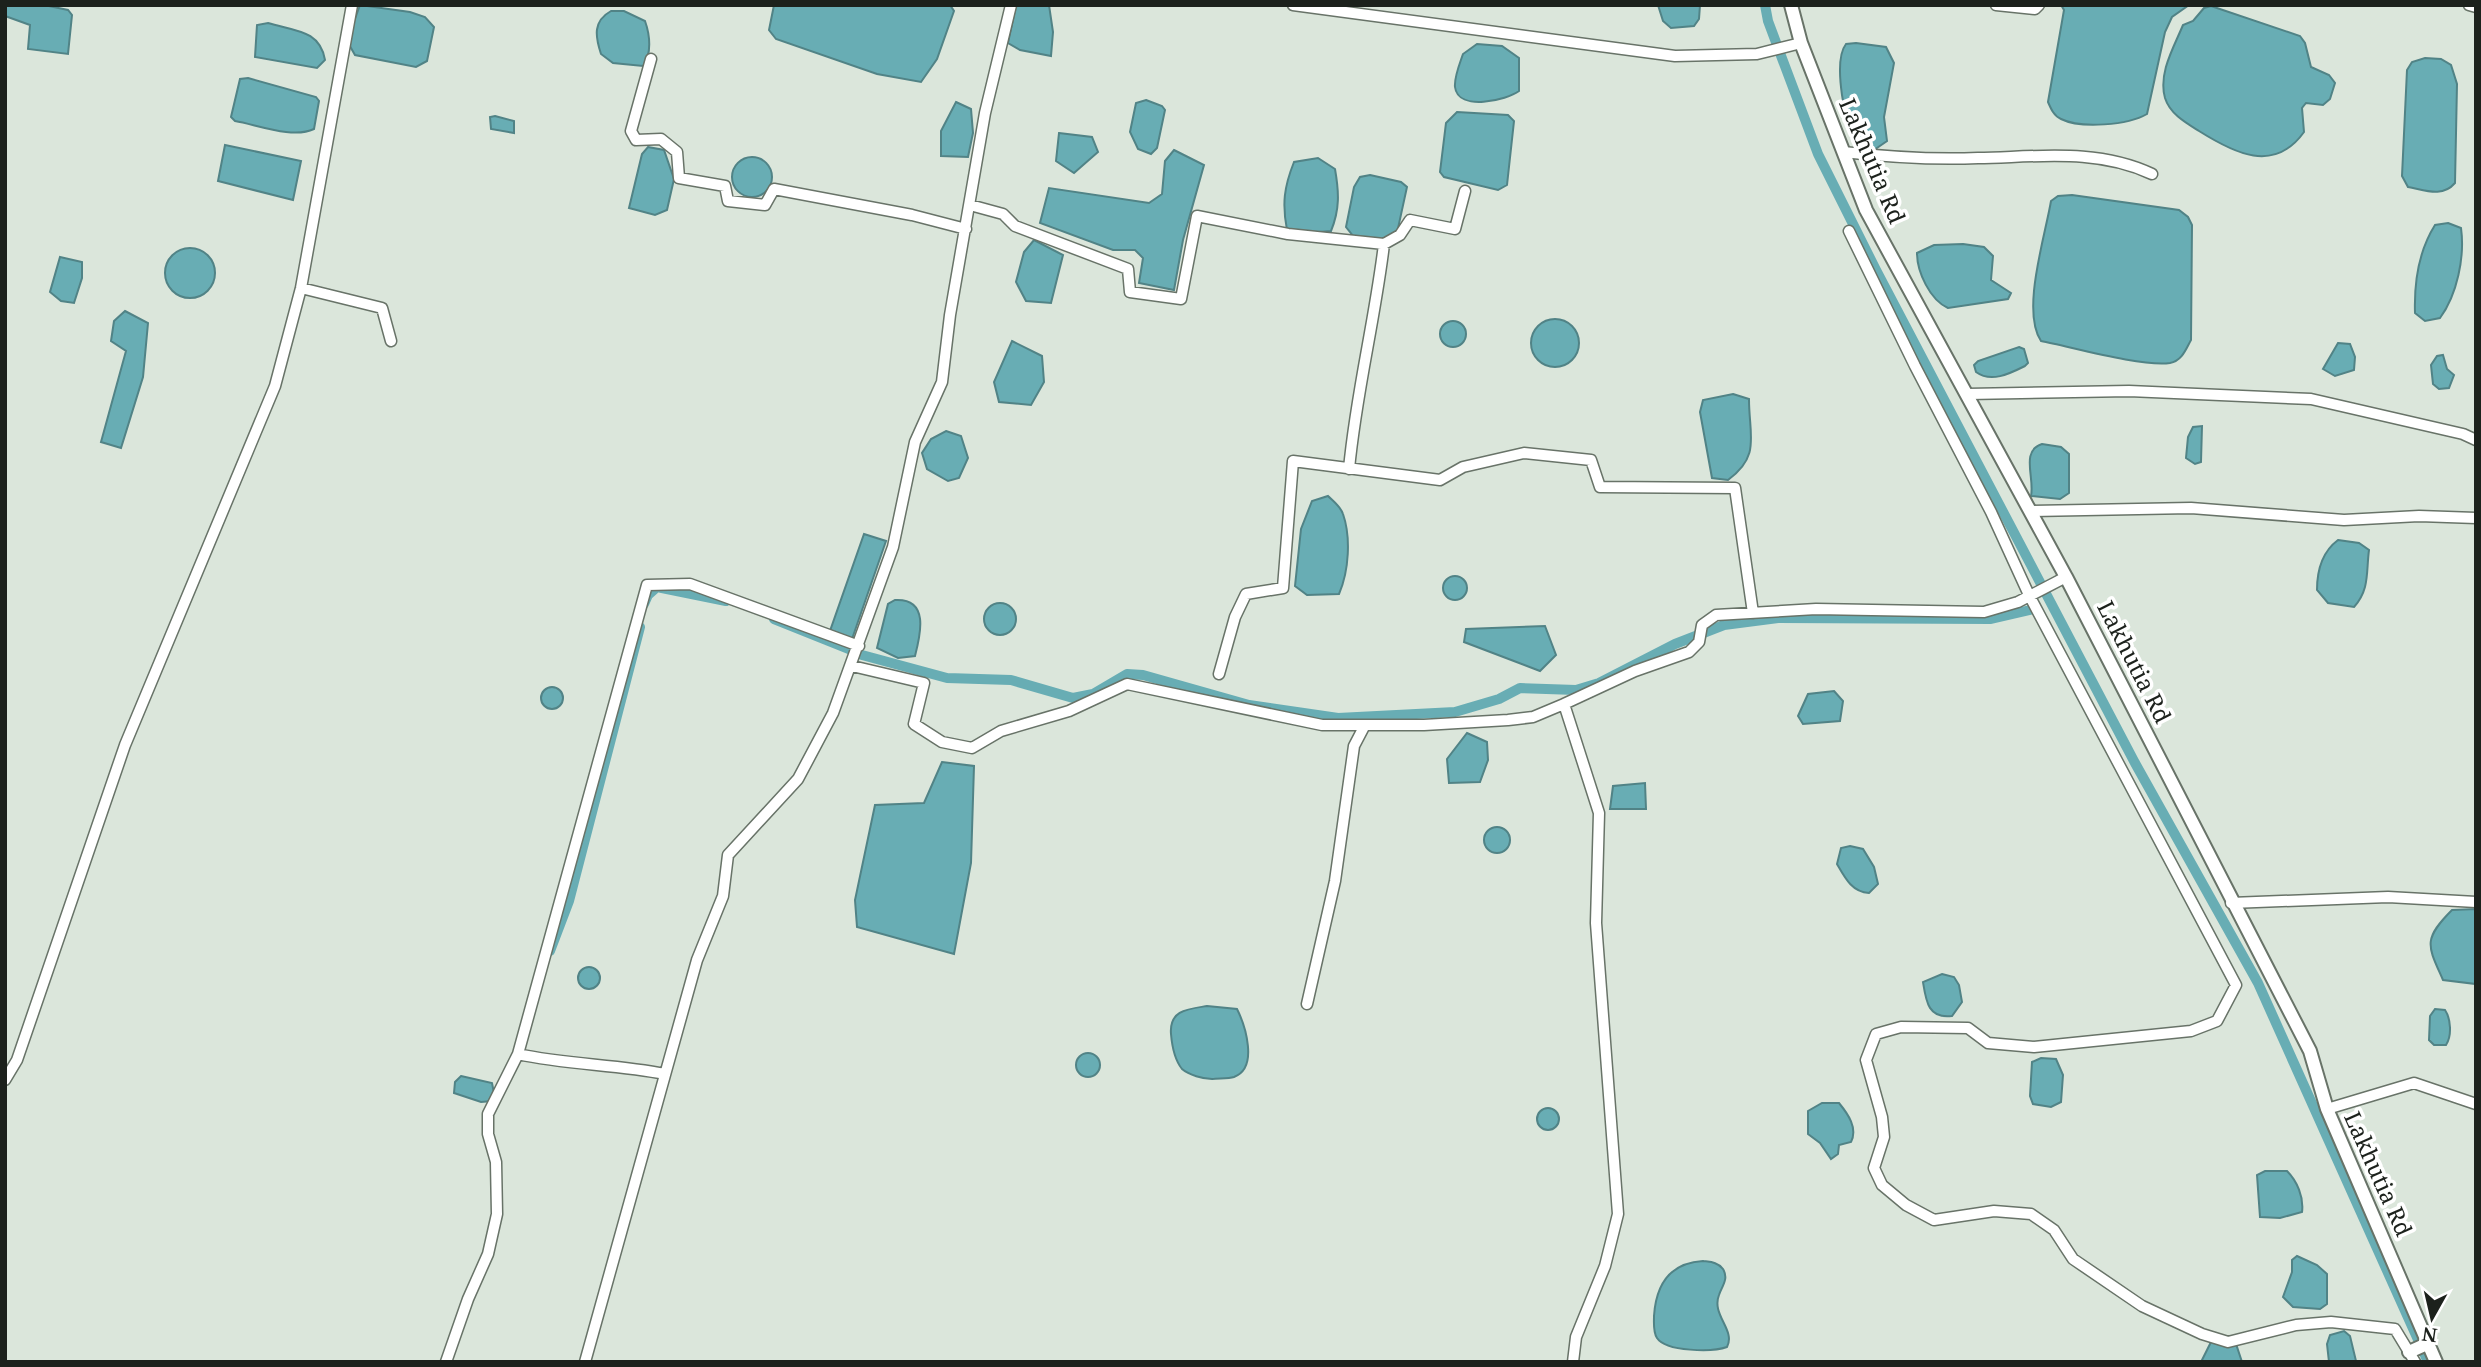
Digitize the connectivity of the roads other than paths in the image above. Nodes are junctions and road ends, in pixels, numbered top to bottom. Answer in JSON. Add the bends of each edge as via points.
{"nodes":[{"id":1,"x":352,"y":5,"type":"edge"},
{"id":2,"x":1010,"y":5,"type":"edge"},
{"id":3,"x":1293,"y":5,"type":"edge"},
{"id":4,"x":1791,"y":5,"type":"edge"},
{"id":5,"x":1996,"y":5,"type":"edge"},
{"id":6,"x":2039,"y":5,"type":"edge"},
{"id":7,"x":2469,"y":5,"type":"edge"},
{"id":8,"x":2476,"y":7,"type":"edge"},
{"id":9,"x":1801,"y":44,"type":"junction"},
{"id":10,"x":651,"y":59,"type":"dead end"},
{"id":11,"x":1843,"y":152,"type":"junction"},
{"id":12,"x":2152,"y":174,"type":"dead end"},
{"id":13,"x":1465,"y":191,"type":"dead end"},
{"id":14,"x":970,"y":205,"type":"junction"},
{"id":15,"x":966,"y":229,"type":"junction"},
{"id":16,"x":1849,"y":230,"type":"dead end"},
{"id":17,"x":1384,"y":244,"type":"junction"},
{"id":18,"x":301,"y":288,"type":"junction"},
{"id":19,"x":391,"y":341,"type":"dead end"},
{"id":20,"x":1968,"y":394,"type":"junction"},
{"id":21,"x":2476,"y":440,"type":"edge"},
{"id":22,"x":1349,"y":469,"type":"junction"},
{"id":23,"x":2030,"y":511,"type":"junction"},
{"id":24,"x":2476,"y":518,"type":"edge"},
{"id":25,"x":2066,"y":577,"type":"junction"},
{"id":26,"x":2029,"y":595,"type":"junction"},
{"id":27,"x":1753,"y":613,"type":"junction"},
{"id":28,"x":859,"y":646,"type":"junction"},
{"id":29,"x":852,"y":666,"type":"junction"},
{"id":30,"x":1219,"y":674,"type":"dead end"},
{"id":31,"x":1564,"y":704,"type":"junction"},
{"id":32,"x":1365,"y":725,"type":"junction"},
{"id":33,"x":2476,"y":902,"type":"edge"},
{"id":34,"x":2231,"y":903,"type":"junction"},
{"id":35,"x":1307,"y":1004,"type":"dead end"},
{"id":36,"x":518,"y":1054,"type":"junction"},
{"id":37,"x":665,"y":1074,"type":"junction"},
{"id":38,"x":5,"y":1080,"type":"edge"},
{"id":39,"x":2476,"y":1104,"type":"edge"},
{"id":40,"x":2327,"y":1109,"type":"junction"},
{"id":41,"x":2429,"y":1343,"type":"junction"},
{"id":42,"x":2412,"y":1357,"type":"edge"},
{"id":43,"x":446,"y":1362,"type":"edge"},
{"id":44,"x":585,"y":1362,"type":"edge"},
{"id":45,"x":1573,"y":1362,"type":"edge"},
{"id":46,"x":2436,"y":1362,"type":"edge"}],
"edges":[{"from":1,"to":18,"type":"street"},
{"from":2,"to":14,"type":"street"},
{"from":3,"to":9,"type":"street","via":[[1675,56],[1757,54]]},
{"from":4,"to":9,"type":"street","name":"Lakhutia Rd"},
{"from":5,"to":6,"type":"street","via":[[2026,10]]},
{"from":7,"to":8,"type":"street"},
{"from":9,"to":11,"type":"street","name":"Lakhutia Rd"},
{"from":10,"to":15,"type":"street","via":[[631,131],[636,140],[662,139],[677,152],[679,178],[725,186],[729,201],[765,205],[774,189]]},
{"from":11,"to":12,"type":"street","via":[[1924,158],[2079,156],[2127,163]]},
{"from":11,"to":20,"type":"street","name":"Lakhutia Rd","via":[[1866,210]]},
{"from":13,"to":17,"type":"street","via":[[1455,229],[1410,220],[1400,235]]},
{"from":14,"to":15,"type":"street"},
{"from":14,"to":17,"type":"street","via":[[1003,214],[1027,231],[1128,269],[1130,292],[1181,299],[1197,216],[1288,234]]},
{"from":15,"to":28,"type":"street","via":[[942,382],[915,442],[893,547]]},
{"from":16,"to":26,"type":"street"},
{"from":17,"to":22,"type":"street"},
{"from":18,"to":19,"type":"street","via":[[382,308]]},
{"from":18,"to":38,"type":"street","via":[[275,386],[125,745],[17,1060]]},
{"from":20,"to":21,"type":"street","via":[[2129,391],[2311,399]]},
{"from":20,"to":23,"type":"street","name":"Lakhutia Rd"},
{"from":22,"to":27,"type":"street","via":[[1440,480],[1463,467],[1524,453],[1591,460],[1600,487],[1735,488]]},
{"from":22,"to":30,"type":"street","via":[[1293,461],[1283,588],[1247,594],[1235,617]]},
{"from":23,"to":24,"type":"street","via":[[2191,508],[2344,520]]},
{"from":23,"to":25,"type":"street","name":"Lakhutia Rd"},
{"from":25,"to":26,"type":"street"},
{"from":25,"to":34,"type":"street","name":"Lakhutia Rd"},
{"from":26,"to":27,"type":"street","via":[[2018,603],[1984,612],[1816,609]]},
{"from":26,"to":42,"type":"street","via":[[2236,985],[2217,1021],[2191,1031],[2034,1047],[1988,1043],[1968,1028],[1901,1027],[1876,1034],[1866,1060],[1884,1137],[1874,1168],[1877,1179],[1906,1205],[1934,1220],[1994,1211],[2031,1214],[2054,1230],[2073,1259],[2142,1306],[2202,1334],[2228,1342],[2296,1325],[2356,1324],[2395,1329]]},
{"from":27,"to":31,"type":"street","via":[[1716,615],[1702,625],[1699,642],[1689,652]]},
{"from":28,"to":29,"type":"street"},
{"from":28,"to":36,"type":"street","via":[[690,584],[647,585]]},
{"from":29,"to":32,"type":"street","via":[[923,683],[914,724],[943,742],[972,748],[1001,732],[1069,711],[1127,684],[1322,725]]},
{"from":29,"to":37,"type":"street","via":[[798,779],[728,855],[723,896],[697,960]]},
{"from":31,"to":32,"type":"street","via":[[1533,717],[1508,720]]},
{"from":31,"to":45,"type":"street","via":[[1598,813],[1597,923],[1618,1214],[1605,1266],[1576,1337]]},
{"from":32,"to":35,"type":"street","via":[[1354,746],[1335,881]]},
{"from":33,"to":34,"type":"street","via":[[2388,897]]},
{"from":34,"to":40,"type":"street","name":"Lakhutia Rd","via":[[2310,1051]]},
{"from":36,"to":37,"type":"street"},
{"from":36,"to":43,"type":"street","via":[[488,1114],[496,1162],[497,1214],[488,1254]]},
{"from":37,"to":44,"type":"street"},
{"from":39,"to":40,"type":"street","via":[[2414,1083]]},
{"from":40,"to":41,"type":"street","name":"Lakhutia Rd"},
{"from":41,"to":42,"type":"street"},
{"from":41,"to":46,"type":"street","name":"Lakhutia Rd"}]}
